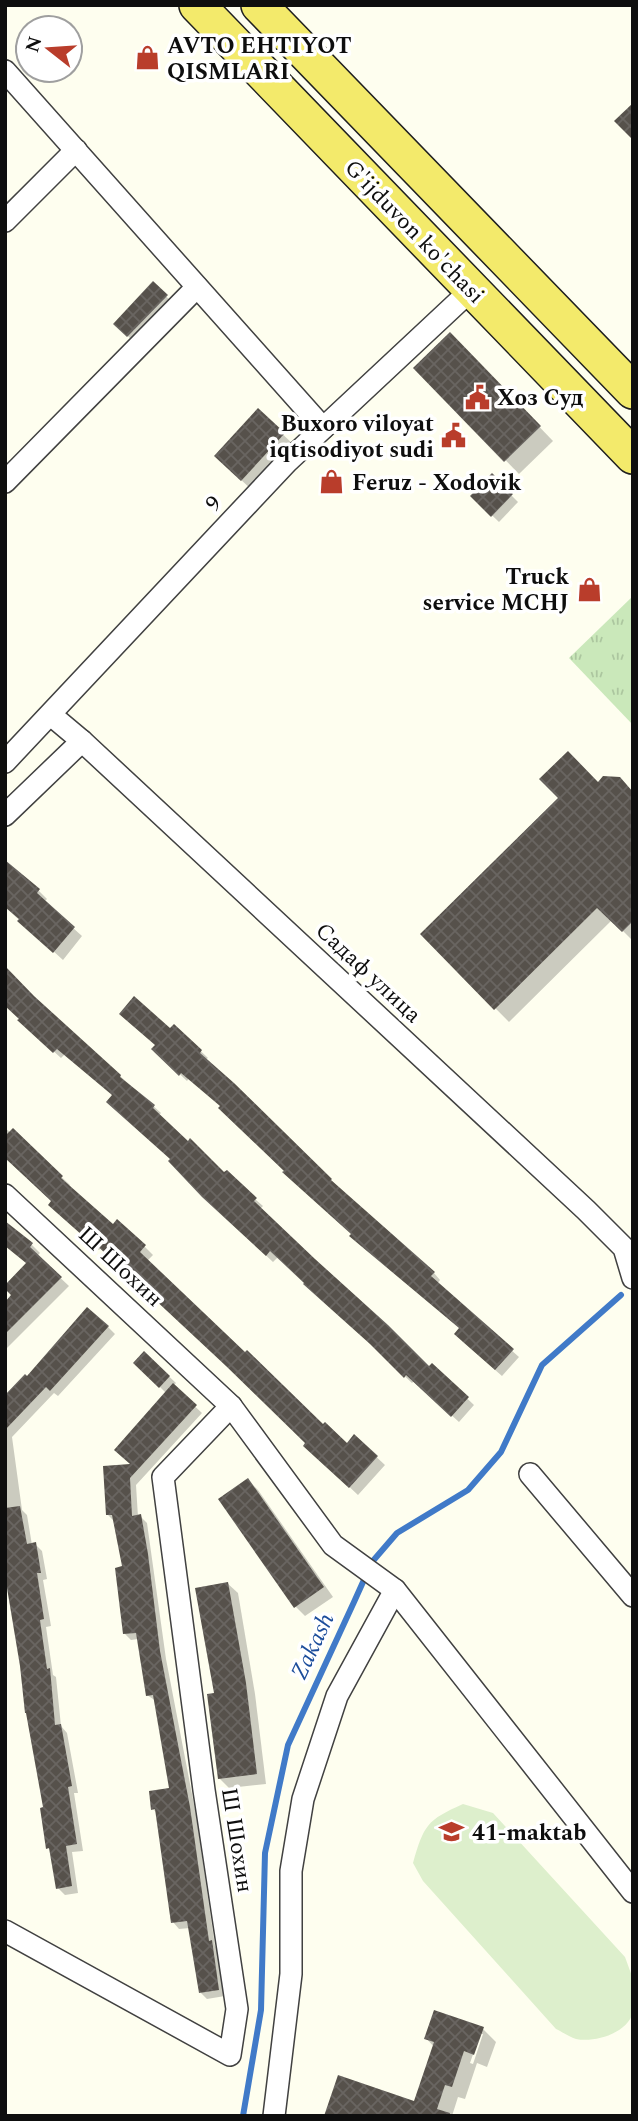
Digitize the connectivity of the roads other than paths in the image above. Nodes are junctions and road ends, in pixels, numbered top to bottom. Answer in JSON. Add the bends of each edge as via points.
{"nodes":[{"id":1,"x":197,"y":5,"type":"edge"},
{"id":2,"x":259,"y":5,"type":"edge"},
{"id":3,"x":5,"y":71,"type":"edge"},
{"id":4,"x":332,"y":82,"type":"junction"},
{"id":5,"x":300,"y":112,"type":"junction"},
{"id":6,"x":76,"y":150,"type":"junction"},
{"id":7,"x":5,"y":221,"type":"edge"},
{"id":8,"x":197,"y":286,"type":"junction"},
{"id":9,"x":471,"y":290,"type":"junction"},
{"id":10,"x":570,"y":326,"type":"junction"},
{"id":11,"x":538,"y":359,"type":"junction"},
{"id":12,"x":633,"y":391,"type":"edge"},
{"id":13,"x":323,"y":428,"type":"junction"},
{"id":14,"x":633,"y":456,"type":"edge"},
{"id":15,"x":5,"y":482,"type":"edge"},
{"id":16,"x":51,"y":715,"type":"junction"},
{"id":17,"x":82,"y":741,"type":"junction"},
{"id":18,"x":5,"y":762,"type":"edge"},
{"id":19,"x":5,"y":815,"type":"edge"},
{"id":20,"x":5,"y":1195,"type":"edge"},
{"id":21,"x":633,"y":1278,"type":"edge"},
{"id":22,"x":231,"y":1406,"type":"junction"},
{"id":23,"x":530,"y":1474,"type":"dead end"},
{"id":24,"x":394,"y":1590,"type":"junction"},
{"id":25,"x":633,"y":1597,"type":"edge"},
{"id":26,"x":633,"y":1892,"type":"edge"},
{"id":27,"x":5,"y":1931,"type":"edge"},
{"id":28,"x":274,"y":2116,"type":"edge"}],
"edges":[{"from":1,"to":5,"type":"main road","name":"G'ijduvon ko'chasi"},
{"from":2,"to":4,"type":"main road","name":"G'ijduvon ko'chasi"},
{"from":3,"to":6,"type":"street"},
{"from":4,"to":5,"type":"main road"},
{"from":4,"to":10,"type":"main road","name":"G'ijduvon ko'chasi"},
{"from":5,"to":9,"type":"main road","name":"G'ijduvon ko'chasi"},
{"from":6,"to":7,"type":"street"},
{"from":6,"to":8,"type":"street"},
{"from":8,"to":13,"type":"street"},
{"from":8,"to":15,"type":"street"},
{"from":9,"to":11,"type":"main road","name":"G'ijduvon ko'chasi"},
{"from":9,"to":13,"type":"street","name":"9"},
{"from":10,"to":11,"type":"main road"},
{"from":10,"to":12,"type":"main road","name":"G'ijduvon ko'chasi"},
{"from":11,"to":14,"type":"main road","name":"G'ijduvon ko'chasi"},
{"from":13,"to":16,"type":"street","name":"9"},
{"from":16,"to":17,"type":"street","name":"Садаф улица"},
{"from":16,"to":18,"type":"street","name":"9"},
{"from":17,"to":19,"type":"street"},
{"from":17,"to":21,"type":"street","name":"Садаф улица","via":[[586,1210],[624,1248]]},
{"from":20,"to":22,"type":"street","name":"Ш Шохин"},
{"from":22,"to":24,"type":"street","name":"Ш Шохин","via":[[333,1545]]},
{"from":22,"to":27,"type":"street","name":"Ш Шохин","via":[[163,1477],[237,2009],[230,2055]]},
{"from":23,"to":25,"type":"street"},
{"from":24,"to":26,"type":"street"},
{"from":24,"to":28,"type":"street","via":[[337,1696],[303,1799],[291,1871],[291,1974]]}]}
